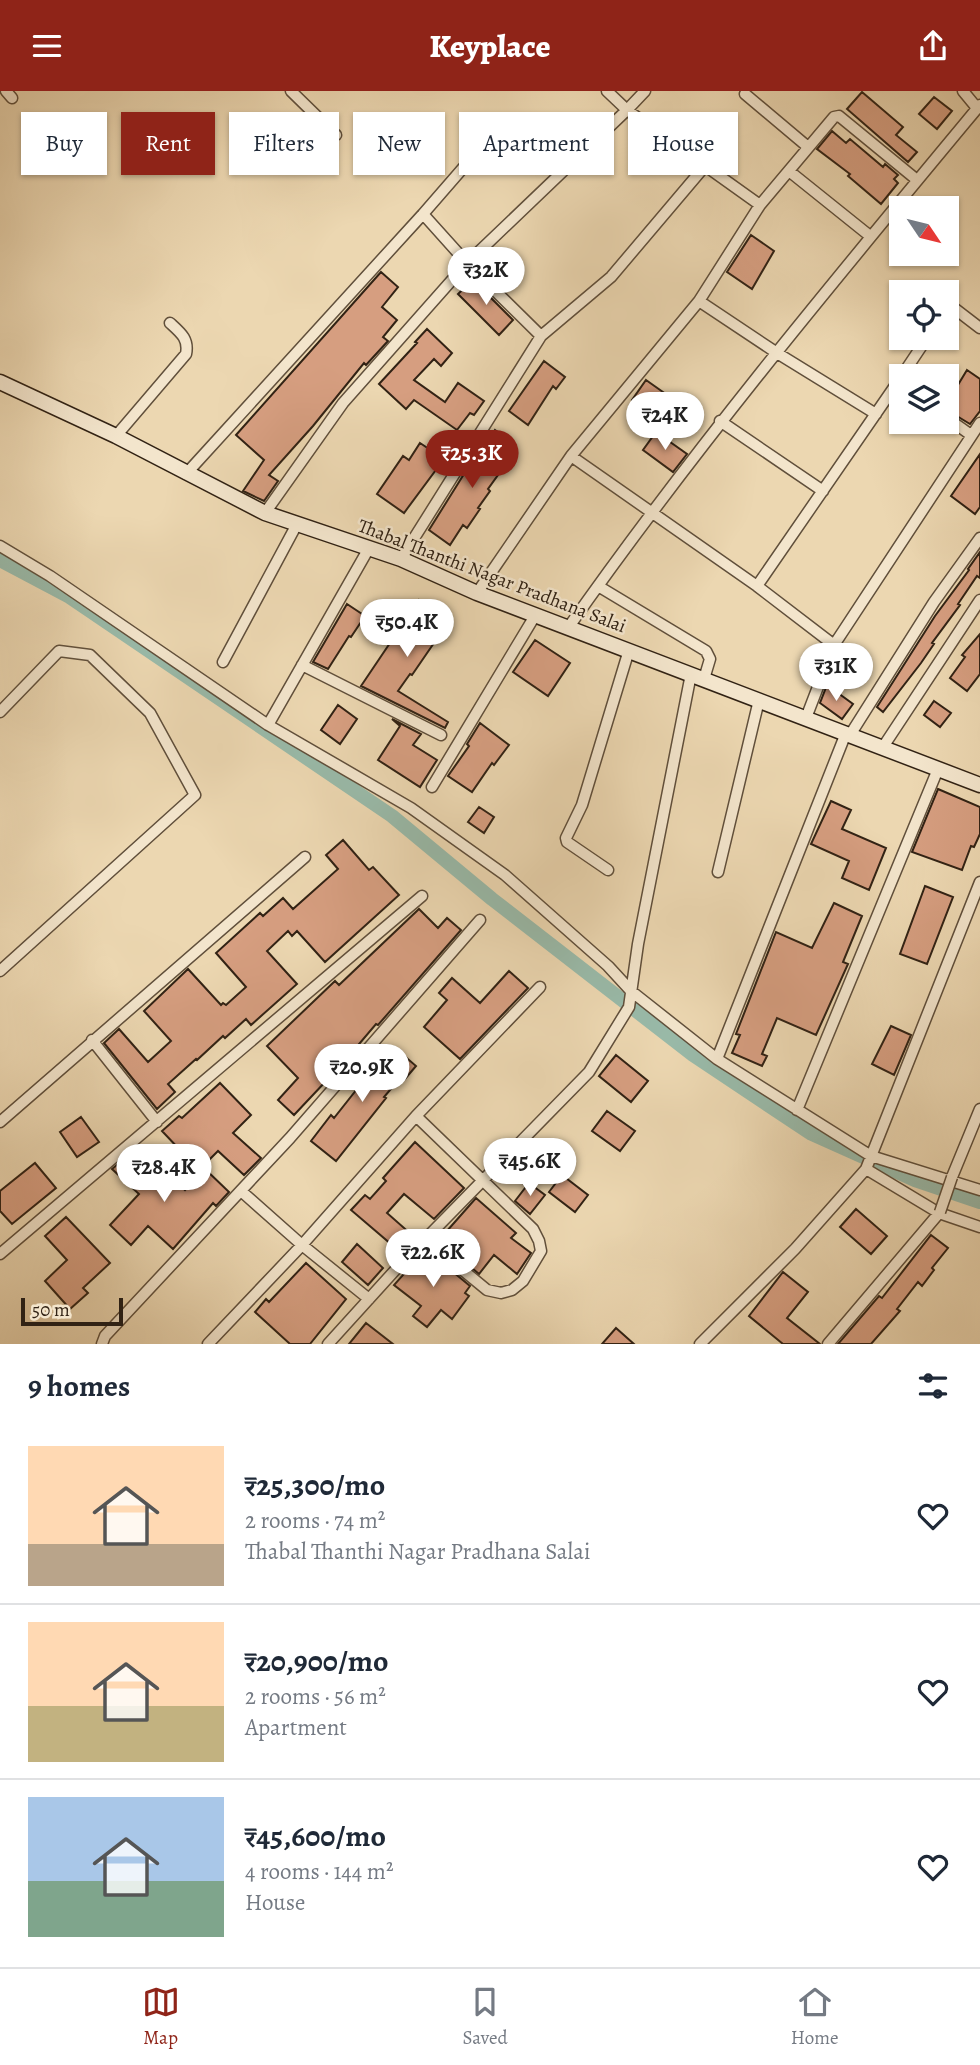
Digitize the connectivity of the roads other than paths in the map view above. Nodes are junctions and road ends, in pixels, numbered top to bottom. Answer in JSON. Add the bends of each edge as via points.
{"nodes":[{"id":1,"x":290,"y":91,"type":"edge"},
{"id":2,"x":607,"y":91,"type":"edge"},
{"id":3,"x":645,"y":91,"type":"edge"},
{"id":4,"x":963,"y":91,"type":"edge"},
{"id":5,"x":745,"y":92,"type":"edge"},
{"id":6,"x":979,"y":106,"type":"edge"},
{"id":7,"x":627,"y":110,"type":"junction"},
{"id":8,"x":312,"y":112,"type":"edge"},
{"id":9,"x":630,"y":112,"type":"edge"},
{"id":10,"x":808,"y":147,"type":"junction"},
{"id":11,"x":789,"y":171,"type":"junction"},
{"id":12,"x":459,"y":173,"type":"edge"},
{"id":13,"x":697,"y":175,"type":"edge"},
{"id":14,"x":718,"y":175,"type":"edge"},
{"id":15,"x":917,"y":180,"type":"junction"},
{"id":16,"x":760,"y":205,"type":"junction"},
{"id":17,"x":423,"y":214,"type":"junction"},
{"id":18,"x":870,"y":236,"type":"junction"},
{"id":19,"x":467,"y":263,"type":"junction"},
{"id":20,"x":699,"y":301,"type":"junction"},
{"id":21,"x":959,"y":312,"type":"edge"},
{"id":22,"x":170,"y":323,"type":"dead end"},
{"id":23,"x":980,"y":328,"type":"edge"},
{"id":24,"x":541,"y":337,"type":"junction"},
{"id":25,"x":777,"y":353,"type":"junction"},
{"id":26,"x":0,"y":382,"type":"edge"},
{"id":27,"x":889,"y":397,"type":"edge"},
{"id":28,"x":876,"y":414,"type":"junction"},
{"id":29,"x":720,"y":421,"type":"junction"},
{"id":30,"x":980,"y":423,"type":"edge"},
{"id":31,"x":959,"y":426,"type":"edge"},
{"id":32,"x":971,"y":435,"type":"junction"},
{"id":33,"x":116,"y":436,"type":"junction"},
{"id":34,"x":571,"y":456,"type":"junction"},
{"id":35,"x":186,"y":474,"type":"junction"},
{"id":36,"x":823,"y":491,"type":"junction"},
{"id":37,"x":265,"y":513,"type":"junction"},
{"id":38,"x":650,"y":513,"type":"junction"},
{"id":39,"x":297,"y":524,"type":"junction"},
{"id":40,"x":980,"y":538,"type":"edge"},
{"id":41,"x":0,"y":546,"type":"edge"},
{"id":42,"x":369,"y":548,"type":"junction"},
{"id":43,"x":401,"y":559,"type":"junction"},
{"id":44,"x":598,"y":586,"type":"junction"},
{"id":45,"x":757,"y":586,"type":"junction"},
{"id":46,"x":477,"y":593,"type":"junction"},
{"id":47,"x":980,"y":600,"type":"edge"},
{"id":48,"x":536,"y":614,"type":"junction"},
{"id":49,"x":568,"y":628,"type":"junction"},
{"id":50,"x":834,"y":645,"type":"junction"},
{"id":51,"x":629,"y":650,"type":"junction"},
{"id":52,"x":223,"y":662,"type":"dead end"},
{"id":53,"x":302,"y":665,"type":"junction"},
{"id":54,"x":697,"y":676,"type":"junction"},
{"id":55,"x":759,"y":700,"type":"junction"},
{"id":56,"x":0,"y":712,"type":"edge"},
{"id":57,"x":806,"y":718,"type":"junction"},
{"id":58,"x":268,"y":725,"type":"junction"},
{"id":59,"x":848,"y":734,"type":"junction"},
{"id":60,"x":441,"y":735,"type":"dead end"},
{"id":61,"x":883,"y":747,"type":"junction"},
{"id":62,"x":938,"y":769,"type":"junction"},
{"id":63,"x":980,"y":785,"type":"edge"},
{"id":64,"x":432,"y":787,"type":"dead end"},
{"id":65,"x":305,"y":857,"type":"dead end"},
{"id":66,"x":608,"y":870,"type":"dead end"},
{"id":67,"x":718,"y":872,"type":"dead end"},
{"id":68,"x":980,"y":882,"type":"edge"},
{"id":69,"x":422,"y":896,"type":"dead end"},
{"id":70,"x":480,"y":920,"type":"dead end"},
{"id":71,"x":0,"y":971,"type":"edge"},
{"id":72,"x":540,"y":987,"type":"dead end"},
{"id":73,"x":631,"y":991,"type":"junction"},
{"id":74,"x":92,"y":1040,"type":"junction"},
{"id":75,"x":717,"y":1059,"type":"junction"},
{"id":76,"x":980,"y":1109,"type":"edge"},
{"id":77,"x":797,"y":1110,"type":"junction"},
{"id":78,"x":416,"y":1116,"type":"junction"},
{"id":79,"x":0,"y":1122,"type":"edge"},
{"id":80,"x":157,"y":1122,"type":"junction"},
{"id":81,"x":868,"y":1163,"type":"junction"},
{"id":82,"x":481,"y":1182,"type":"junction"},
{"id":83,"x":980,"y":1190,"type":"edge"},
{"id":84,"x":241,"y":1191,"type":"junction"},
{"id":85,"x":940,"y":1213,"type":"junction"},
{"id":86,"x":980,"y":1227,"type":"edge"},
{"id":87,"x":425,"y":1239,"type":"junction"},
{"id":88,"x":302,"y":1245,"type":"junction"},
{"id":89,"x":0,"y":1254,"type":"edge"},
{"id":90,"x":369,"y":1299,"type":"junction"},
{"id":91,"x":102,"y":1344,"type":"edge"},
{"id":92,"x":208,"y":1344,"type":"edge"},
{"id":93,"x":328,"y":1344,"type":"edge"},
{"id":94,"x":700,"y":1344,"type":"edge"},
{"id":95,"x":828,"y":1344,"type":"edge"}],
"edges":[{"from":1,"to":8,"type":"street"},
{"from":2,"to":7,"type":"street"},
{"from":3,"to":7,"type":"street"},
{"from":4,"to":6,"type":"street"},
{"from":5,"to":10,"type":"street"},
{"from":6,"to":15,"type":"street"},
{"from":7,"to":9,"type":"street"},
{"from":7,"to":19,"type":"street"},
{"from":10,"to":11,"type":"street"},
{"from":10,"to":15,"type":"street","via":[[839,115]]},
{"from":11,"to":16,"type":"street"},
{"from":11,"to":18,"type":"street"},
{"from":12,"to":17,"type":"street"},
{"from":13,"to":24,"type":"street","via":[[611,277]]},
{"from":14,"to":16,"type":"street"},
{"from":15,"to":18,"type":"street"},
{"from":16,"to":20,"type":"street"},
{"from":17,"to":19,"type":"street"},
{"from":17,"to":35,"type":"street"},
{"from":18,"to":25,"type":"street"},
{"from":19,"to":24,"type":"street"},
{"from":19,"to":37,"type":"street","via":[[343,403]]},
{"from":20,"to":25,"type":"street"},
{"from":20,"to":34,"type":"street"},
{"from":21,"to":23,"type":"street"},
{"from":22,"to":33,"type":"street","via":[[184,335],[186,354]]},
{"from":24,"to":43,"type":"street"},
{"from":25,"to":28,"type":"street"},
{"from":25,"to":29,"type":"street"},
{"from":26,"to":33,"type":"main road","name":"Thabal Thanthi Nagar Pradhana Salai"},
{"from":27,"to":28,"type":"street"},
{"from":28,"to":36,"type":"street"},
{"from":29,"to":36,"type":"street"},
{"from":29,"to":38,"type":"street"},
{"from":30,"to":32,"type":"street"},
{"from":31,"to":32,"type":"street"},
{"from":32,"to":50,"type":"street"},
{"from":33,"to":35,"type":"main road","name":"Thabal Thanthi Nagar Pradhana Salai"},
{"from":34,"to":38,"type":"street"},
{"from":34,"to":46,"type":"street"},
{"from":35,"to":37,"type":"main road","name":"Thabal Thanthi Nagar Pradhana Salai"},
{"from":36,"to":45,"type":"street"},
{"from":37,"to":39,"type":"main road","name":"Thabal Thanthi Nagar Pradhana Salai"},
{"from":38,"to":44,"type":"street"},
{"from":38,"to":45,"type":"street"},
{"from":39,"to":42,"type":"main road","name":"Thabal Thanthi Nagar Pradhana Salai"},
{"from":39,"to":52,"type":"street"},
{"from":40,"to":59,"type":"street"},
{"from":41,"to":58,"type":"street"},
{"from":42,"to":43,"type":"main road","name":"Thabal Thanthi Nagar Pradhana Salai"},
{"from":42,"to":53,"type":"street"},
{"from":43,"to":46,"type":"main road","name":"Thabal Thanthi Nagar Pradhana Salai"},
{"from":44,"to":49,"type":"street"},
{"from":44,"to":54,"type":"street","via":[[706,651],[710,659]]},
{"from":45,"to":50,"type":"street"},
{"from":46,"to":48,"type":"main road","name":"Thabal Thanthi Nagar Pradhana Salai"},
{"from":47,"to":61,"type":"street"},
{"from":48,"to":49,"type":"main road","name":"Thabal Thanthi Nagar Pradhana Salai"},
{"from":48,"to":64,"type":"street"},
{"from":49,"to":51,"type":"main road","name":"Thabal Thanthi Nagar Pradhana Salai"},
{"from":50,"to":57,"type":"street"},
{"from":51,"to":54,"type":"main road","name":"Thabal Thanthi Nagar Pradhana Salai"},
{"from":51,"to":66,"type":"street","via":[[582,805],[566,838]]},
{"from":53,"to":58,"type":"street"},
{"from":53,"to":60,"type":"street"},
{"from":54,"to":55,"type":"main road","name":"Thabal Thanthi Nagar Pradhana Salai"},
{"from":54,"to":73,"type":"street"},
{"from":55,"to":57,"type":"main road","name":"Thabal Thanthi Nagar Pradhana Salai"},
{"from":55,"to":67,"type":"street"},
{"from":56,"to":71,"type":"street","via":[[59,651],[90,655],[150,713],[195,795]]},
{"from":57,"to":59,"type":"main road","name":"Thabal Thanthi Nagar Pradhana Salai"},
{"from":58,"to":73,"type":"street","via":[[411,808],[505,875]]},
{"from":59,"to":61,"type":"main road","name":"Thabal Thanthi Nagar Pradhana Salai"},
{"from":59,"to":75,"type":"street"},
{"from":61,"to":62,"type":"main road","name":"Thabal Thanthi Nagar Pradhana Salai"},
{"from":62,"to":63,"type":"main road","name":"Thabal Thanthi Nagar Pradhana Salai"},
{"from":62,"to":77,"type":"street"},
{"from":65,"to":74,"type":"street"},
{"from":68,"to":81,"type":"street"},
{"from":69,"to":80,"type":"street"},
{"from":70,"to":84,"type":"street"},
{"from":72,"to":78,"type":"street"},
{"from":73,"to":75,"type":"street"},
{"from":73,"to":82,"type":"street","via":[[629,1007],[589,1072]]},
{"from":74,"to":79,"type":"street"},
{"from":74,"to":80,"type":"street"},
{"from":75,"to":77,"type":"street"},
{"from":76,"to":85,"type":"street","bridge":true},
{"from":77,"to":81,"type":"street"},
{"from":78,"to":82,"type":"street"},
{"from":78,"to":88,"type":"street"},
{"from":80,"to":89,"type":"street"},
{"from":81,"to":83,"type":"street"},
{"from":81,"to":85,"type":"street"},
{"from":81,"to":94,"type":"street","via":[[795,1249]]},
{"from":82,"to":87,"type":"street"},
{"from":82,"to":87,"type":"street","via":[[539,1241],[541,1251],[523,1280],[502,1293],[487,1290]]},
{"from":84,"to":88,"type":"street"},
{"from":84,"to":91,"type":"street"},
{"from":85,"to":86,"type":"street"},
{"from":85,"to":95,"type":"street"},
{"from":87,"to":90,"type":"street"},
{"from":88,"to":90,"type":"street"},
{"from":88,"to":92,"type":"street"},
{"from":90,"to":93,"type":"street"}]}
